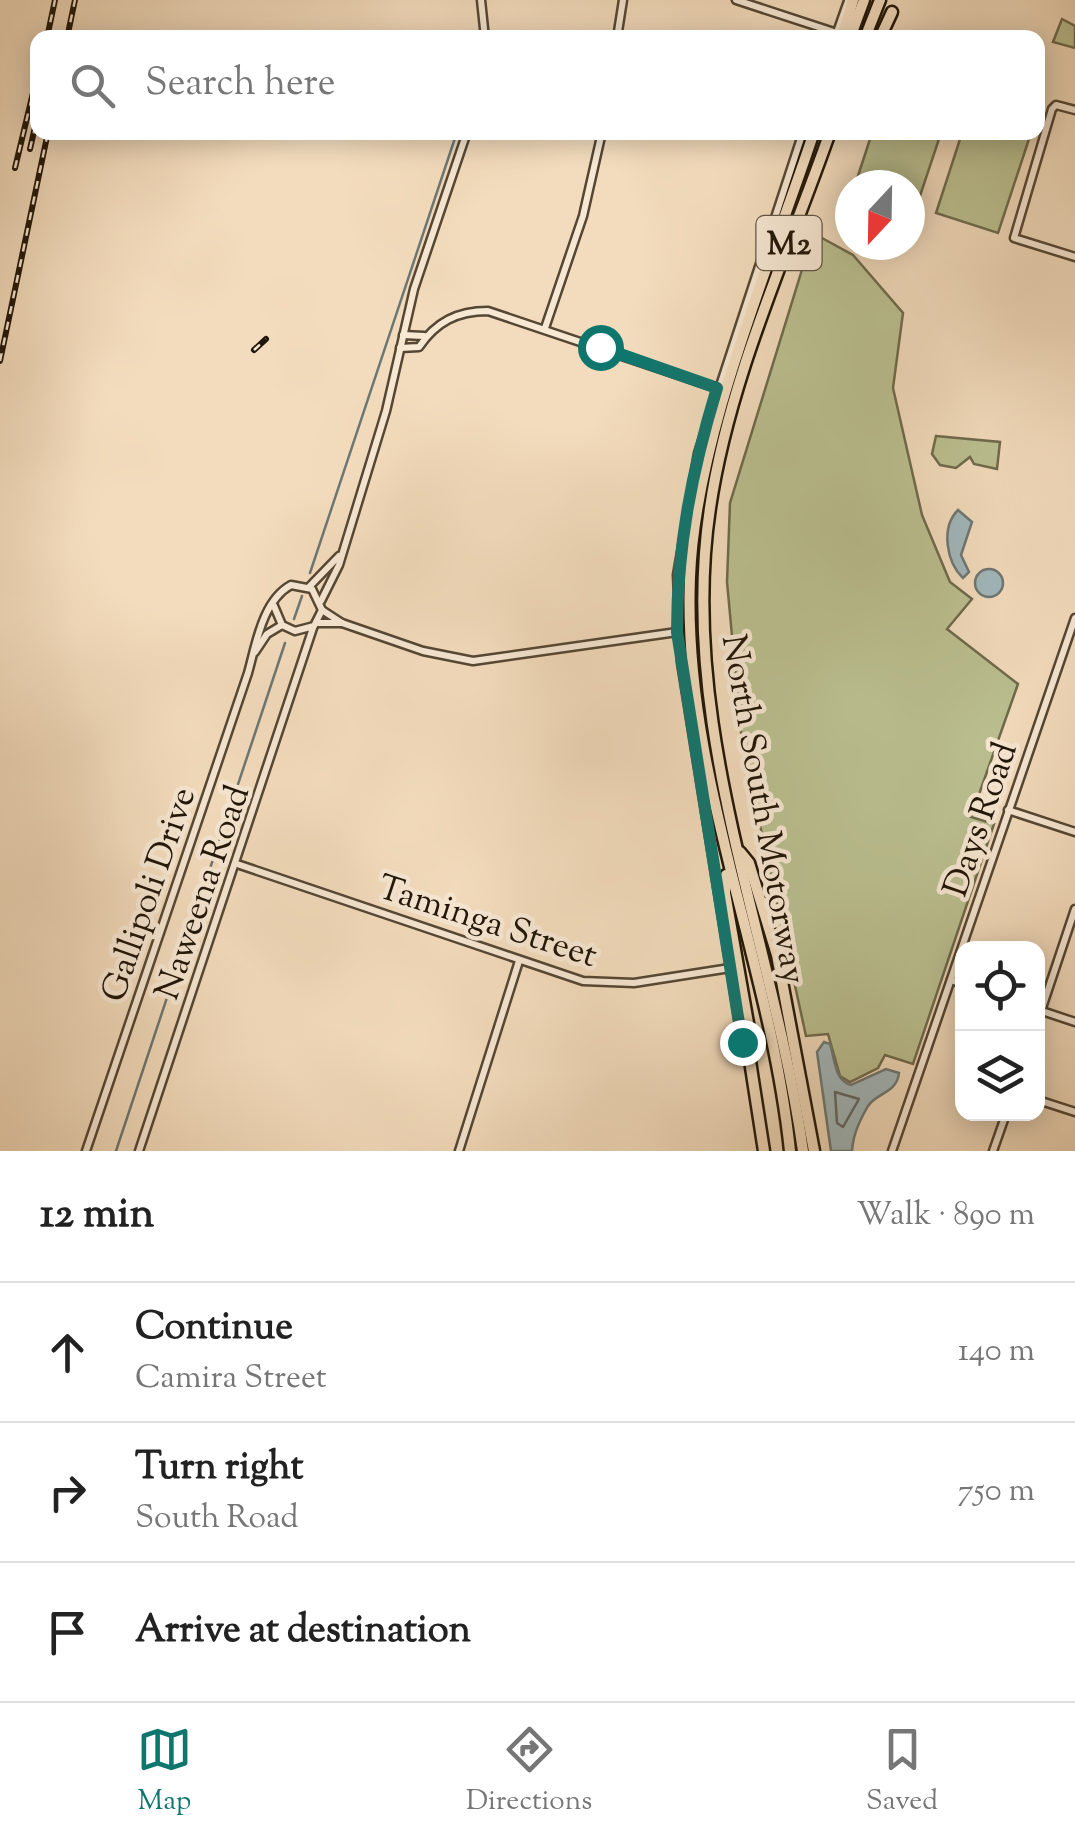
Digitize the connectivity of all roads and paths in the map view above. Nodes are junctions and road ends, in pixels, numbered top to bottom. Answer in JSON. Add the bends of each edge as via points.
{"nodes":[{"id":1,"x":481,"y":0,"type":"edge"},
{"id":2,"x":622,"y":0,"type":"edge"},
{"id":3,"x":736,"y":0,"type":"edge"},
{"id":4,"x":851,"y":0,"type":"edge"},
{"id":5,"x":864,"y":0,"type":"edge"},
{"id":6,"x":880,"y":0,"type":"edge"},
{"id":7,"x":892,"y":12,"type":"dead end"},
{"id":8,"x":484,"y":30,"type":"edge"},
{"id":9,"x":618,"y":30,"type":"edge"},
{"id":10,"x":824,"y":30,"type":"edge"},
{"id":11,"x":843,"y":30,"type":"edge"},
{"id":12,"x":845,"y":30,"type":"edge"},
{"id":13,"x":868,"y":30,"type":"edge"},
{"id":14,"x":884,"y":30,"type":"edge"},
{"id":15,"x":1075,"y":110,"type":"edge"},
{"id":16,"x":1045,"y":133,"type":"edge"},
{"id":17,"x":464,"y":140,"type":"edge"},
{"id":18,"x":600,"y":140,"type":"edge"},
{"id":19,"x":800,"y":140,"type":"edge"},
{"id":20,"x":811,"y":140,"type":"edge"},
{"id":21,"x":828,"y":140,"type":"edge"},
{"id":22,"x":1043,"y":140,"type":"edge"},
{"id":23,"x":1074,"y":255,"type":"edge"},
{"id":24,"x":546,"y":328,"type":"junction"},
{"id":25,"x":402,"y":335,"type":"junction"},
{"id":26,"x":424,"y":336,"type":"junction"},
{"id":27,"x":400,"y":348,"type":"junction"},
{"id":28,"x":717,"y":388,"type":"junction"},
{"id":29,"x":340,"y":555,"type":"junction"},
{"id":30,"x":309,"y":588,"type":"junction"},
{"id":31,"x":274,"y":606,"type":"junction"},
{"id":32,"x":321,"y":606,"type":"junction"},
{"id":33,"x":1075,"y":618,"type":"edge"},
{"id":34,"x":342,"y":623,"type":"junction"},
{"id":35,"x":315,"y":624,"type":"junction"},
{"id":36,"x":282,"y":625,"type":"junction"},
{"id":37,"x":295,"y":631,"type":"junction"},
{"id":38,"x":677,"y":632,"type":"junction"},
{"id":39,"x":304,"y":647,"type":"junction"},
{"id":40,"x":254,"y":652,"type":"junction"},
{"id":41,"x":1008,"y":810,"type":"junction"},
{"id":42,"x":1075,"y":832,"type":"edge"},
{"id":43,"x":737,"y":847,"type":"junction"},
{"id":44,"x":237,"y":864,"type":"junction"},
{"id":45,"x":727,"y":864,"type":"junction"},
{"id":46,"x":1075,"y":909,"type":"edge"},
{"id":47,"x":1073,"y":922,"type":"edge"},
{"id":48,"x":520,"y":961,"type":"junction"},
{"id":49,"x":730,"y":968,"type":"junction"},
{"id":50,"x":951,"y":980,"type":"junction"},
{"id":51,"x":955,"y":981,"type":"edge"},
{"id":52,"x":1045,"y":994,"type":"edge"},
{"id":53,"x":1045,"y":1012,"type":"edge"},
{"id":54,"x":1075,"y":1022,"type":"edge"},
{"id":55,"x":748,"y":1048,"type":"junction"},
{"id":56,"x":1045,"y":1102,"type":"edge"},
{"id":57,"x":1075,"y":1112,"type":"edge"},
{"id":58,"x":793,"y":1121,"type":"junction"},
{"id":59,"x":1004,"y":1121,"type":"edge"},
{"id":60,"x":86,"y":1151,"type":"edge"},
{"id":61,"x":139,"y":1151,"type":"edge"},
{"id":62,"x":459,"y":1151,"type":"edge"},
{"id":63,"x":764,"y":1151,"type":"edge"},
{"id":64,"x":790,"y":1151,"type":"edge"},
{"id":65,"x":802,"y":1151,"type":"edge"},
{"id":66,"x":814,"y":1151,"type":"edge"},
{"id":67,"x":892,"y":1151,"type":"edge"},
{"id":68,"x":993,"y":1151,"type":"edge"}],
"edges":[{"from":1,"to":8,"type":"street"},
{"from":2,"to":9,"type":"street"},
{"from":3,"to":10,"type":"street"},
{"from":4,"to":11,"type":"highway"},
{"from":5,"to":12,"type":"highway"},
{"from":6,"to":13,"type":"highway"},
{"from":7,"to":14,"type":"highway"},
{"from":15,"to":16,"type":"street","via":[[1056,104]]},
{"from":17,"to":25,"type":"street"},
{"from":18,"to":24,"type":"street"},
{"from":19,"to":28,"type":"street"},
{"from":20,"to":45,"type":"highway","name":"North South Motorway","number":"M2","via":[[728,390],[696,519],[693,664]]},
{"from":21,"to":43,"type":"highway","name":"North South Motorway","number":"M2","via":[[770,295],[710,506],[703,620]]},
{"from":22,"to":23,"type":"street","via":[[1014,238]]},
{"from":24,"to":26,"type":"street","via":[[471,311]]},
{"from":24,"to":28,"type":"street"},
{"from":25,"to":26,"type":"street"},
{"from":25,"to":27,"type":"street"},
{"from":26,"to":27,"type":"street","via":[[416,348]]},
{"from":27,"to":29,"type":"street"},
{"from":28,"to":38,"type":"street","via":[[686,502]]},
{"from":29,"to":30,"type":"street"},
{"from":29,"to":32,"type":"street"},
{"from":30,"to":31,"type":"street","via":[[285,588]]},
{"from":30,"to":32,"type":"street"},
{"from":31,"to":36,"type":"street"},
{"from":31,"to":40,"type":"street","name":"Gallipoli Drive"},
{"from":32,"to":34,"type":"street"},
{"from":32,"to":35,"type":"street"},
{"from":33,"to":41,"type":"street","name":"Days Road"},
{"from":34,"to":35,"type":"street"},
{"from":34,"to":38,"type":"street","via":[[473,661]]},
{"from":35,"to":37,"type":"street"},
{"from":35,"to":39,"type":"street","name":"Naweena Road"},
{"from":36,"to":37,"type":"street"},
{"from":36,"to":40,"type":"street","name":"Gallipoli Drive"},
{"from":37,"to":39,"type":"street"},
{"from":38,"to":49,"type":"street"},
{"from":39,"to":44,"type":"street","name":"Naweena Road"},
{"from":40,"to":60,"type":"street","name":"Gallipoli Drive"},
{"from":41,"to":42,"type":"street"},
{"from":41,"to":50,"type":"street","name":"Days Road"},
{"from":43,"to":58,"type":"highway","name":"North South Motorway","number":"M2"},
{"from":43,"to":66,"type":"highway","via":[[777,956]]},
{"from":44,"to":48,"type":"street","name":"Taminga Street"},
{"from":44,"to":61,"type":"street","name":"Naweena Road"},
{"from":45,"to":55,"type":"highway","via":[[725,893]]},
{"from":45,"to":58,"type":"highway","name":"North South Motorway","number":"M2"},
{"from":46,"to":47,"type":"street"},
{"from":47,"to":52,"type":"street"},
{"from":48,"to":49,"type":"street","name":"Taminga Street","via":[[609,984]]},
{"from":48,"to":62,"type":"street"},
{"from":49,"to":55,"type":"street"},
{"from":50,"to":51,"type":"street"},
{"from":50,"to":67,"type":"street","name":"Days Road"},
{"from":53,"to":54,"type":"street"},
{"from":55,"to":63,"type":"highway"},
{"from":56,"to":57,"type":"street"},
{"from":58,"to":64,"type":"highway","name":"North South Motorway","number":"M2"},
{"from":58,"to":65,"type":"highway","name":"North South Motorway","number":"M2"},
{"from":59,"to":68,"type":"street"}]}
